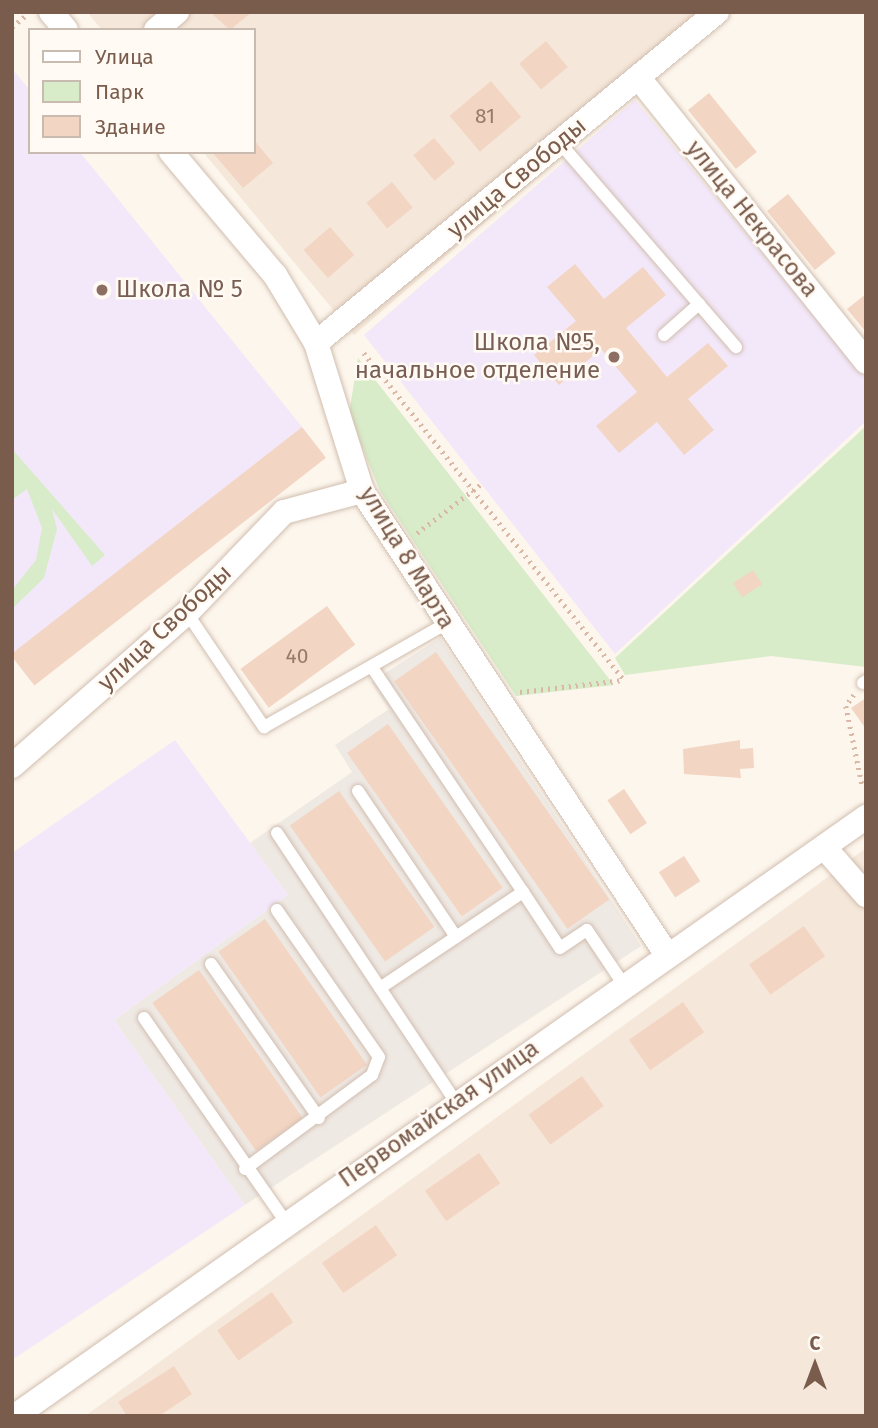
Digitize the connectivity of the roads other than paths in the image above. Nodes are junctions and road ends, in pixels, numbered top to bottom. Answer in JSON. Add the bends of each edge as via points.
{"nodes":[{"id":1,"x":51,"y":12,"type":"edge"},
{"id":2,"x":177,"y":12,"type":"edge"},
{"id":3,"x":717,"y":12,"type":"edge"},
{"id":4,"x":64,"y":28,"type":"edge"},
{"id":5,"x":158,"y":28,"type":"edge"},
{"id":6,"x":638,"y":77,"type":"junction"},
{"id":7,"x":559,"y":142,"type":"junction"},
{"id":8,"x":173,"y":154,"type":"edge"},
{"id":9,"x":699,"y":304,"type":"junction"},
{"id":10,"x":664,"y":335,"type":"dead end"},
{"id":11,"x":316,"y":343,"type":"junction"},
{"id":12,"x":737,"y":347,"type":"dead end"},
{"id":13,"x":866,"y":362,"type":"edge"},
{"id":14,"x":362,"y":491,"type":"junction"},
{"id":15,"x":187,"y":613,"type":"junction"},
{"id":16,"x":447,"y":624,"type":"junction"},
{"id":17,"x":373,"y":669,"type":"junction"},
{"id":18,"x":12,"y":766,"type":"edge"},
{"id":19,"x":358,"y":791,"type":"dead end"},
{"id":20,"x":866,"y":817,"type":"edge"},
{"id":21,"x":277,"y":833,"type":"dead end"},
{"id":22,"x":824,"y":847,"type":"junction"},
{"id":23,"x":523,"y":892,"type":"junction"},
{"id":24,"x":866,"y":895,"type":"edge"},
{"id":25,"x":277,"y":910,"type":"dead end"},
{"id":26,"x":456,"y":937,"type":"junction"},
{"id":27,"x":667,"y":955,"type":"junction"},
{"id":28,"x":211,"y":964,"type":"dead end"},
{"id":29,"x":624,"y":985,"type":"junction"},
{"id":30,"x":380,"y":988,"type":"junction"},
{"id":31,"x":144,"y":1018,"type":"dead end"},
{"id":32,"x":456,"y":1102,"type":"junction"},
{"id":33,"x":319,"y":1118,"type":"junction"},
{"id":34,"x":245,"y":1169,"type":"junction"},
{"id":35,"x":285,"y":1221,"type":"junction"},
{"id":36,"x":15,"y":1416,"type":"edge"}],
"edges":[{"from":1,"to":4,"type":"street"},
{"from":2,"to":5,"type":"street"},
{"from":3,"to":6,"type":"street","name":"улица Свободы"},
{"from":6,"to":7,"type":"street","name":"улица Свободы"},
{"from":6,"to":13,"type":"street","name":"улица Некрасова"},
{"from":7,"to":9,"type":"lane"},
{"from":7,"to":11,"type":"street","name":"улица Свободы"},
{"from":8,"to":11,"type":"street","name":"улица 8 Марта","via":[[275,275]]},
{"from":9,"to":10,"type":"lane"},
{"from":9,"to":12,"type":"lane"},
{"from":11,"to":14,"type":"street","name":"улица 8 Марта"},
{"from":14,"to":15,"type":"street","name":"улица Свободы","via":[[284,512]]},
{"from":14,"to":16,"type":"street","name":"улица 8 Марта"},
{"from":15,"to":17,"type":"lane","via":[[264,727]]},
{"from":15,"to":18,"type":"street","name":"улица Свободы"},
{"from":16,"to":17,"type":"lane"},
{"from":16,"to":27,"type":"street","name":"улица 8 Марта"},
{"from":17,"to":23,"type":"lane"},
{"from":19,"to":26,"type":"lane"},
{"from":20,"to":22,"type":"street","name":"Первомайская улица"},
{"from":21,"to":30,"type":"lane"},
{"from":22,"to":24,"type":"street"},
{"from":22,"to":27,"type":"street","name":"Первомайская улица"},
{"from":23,"to":26,"type":"lane"},
{"from":23,"to":29,"type":"lane","via":[[560,948],[587,930]]},
{"from":25,"to":33,"type":"lane","via":[[379,1056],[372,1075]]},
{"from":26,"to":30,"type":"lane"},
{"from":27,"to":29,"type":"street","name":"Первомайская улица"},
{"from":28,"to":33,"type":"lane"},
{"from":29,"to":32,"type":"street","name":"Первомайская улица"},
{"from":30,"to":32,"type":"lane"},
{"from":31,"to":34,"type":"lane"},
{"from":32,"to":35,"type":"street","name":"Первомайская улица"},
{"from":33,"to":34,"type":"lane"},
{"from":34,"to":35,"type":"lane"},
{"from":35,"to":36,"type":"street","name":"Первомайская улица"}]}
